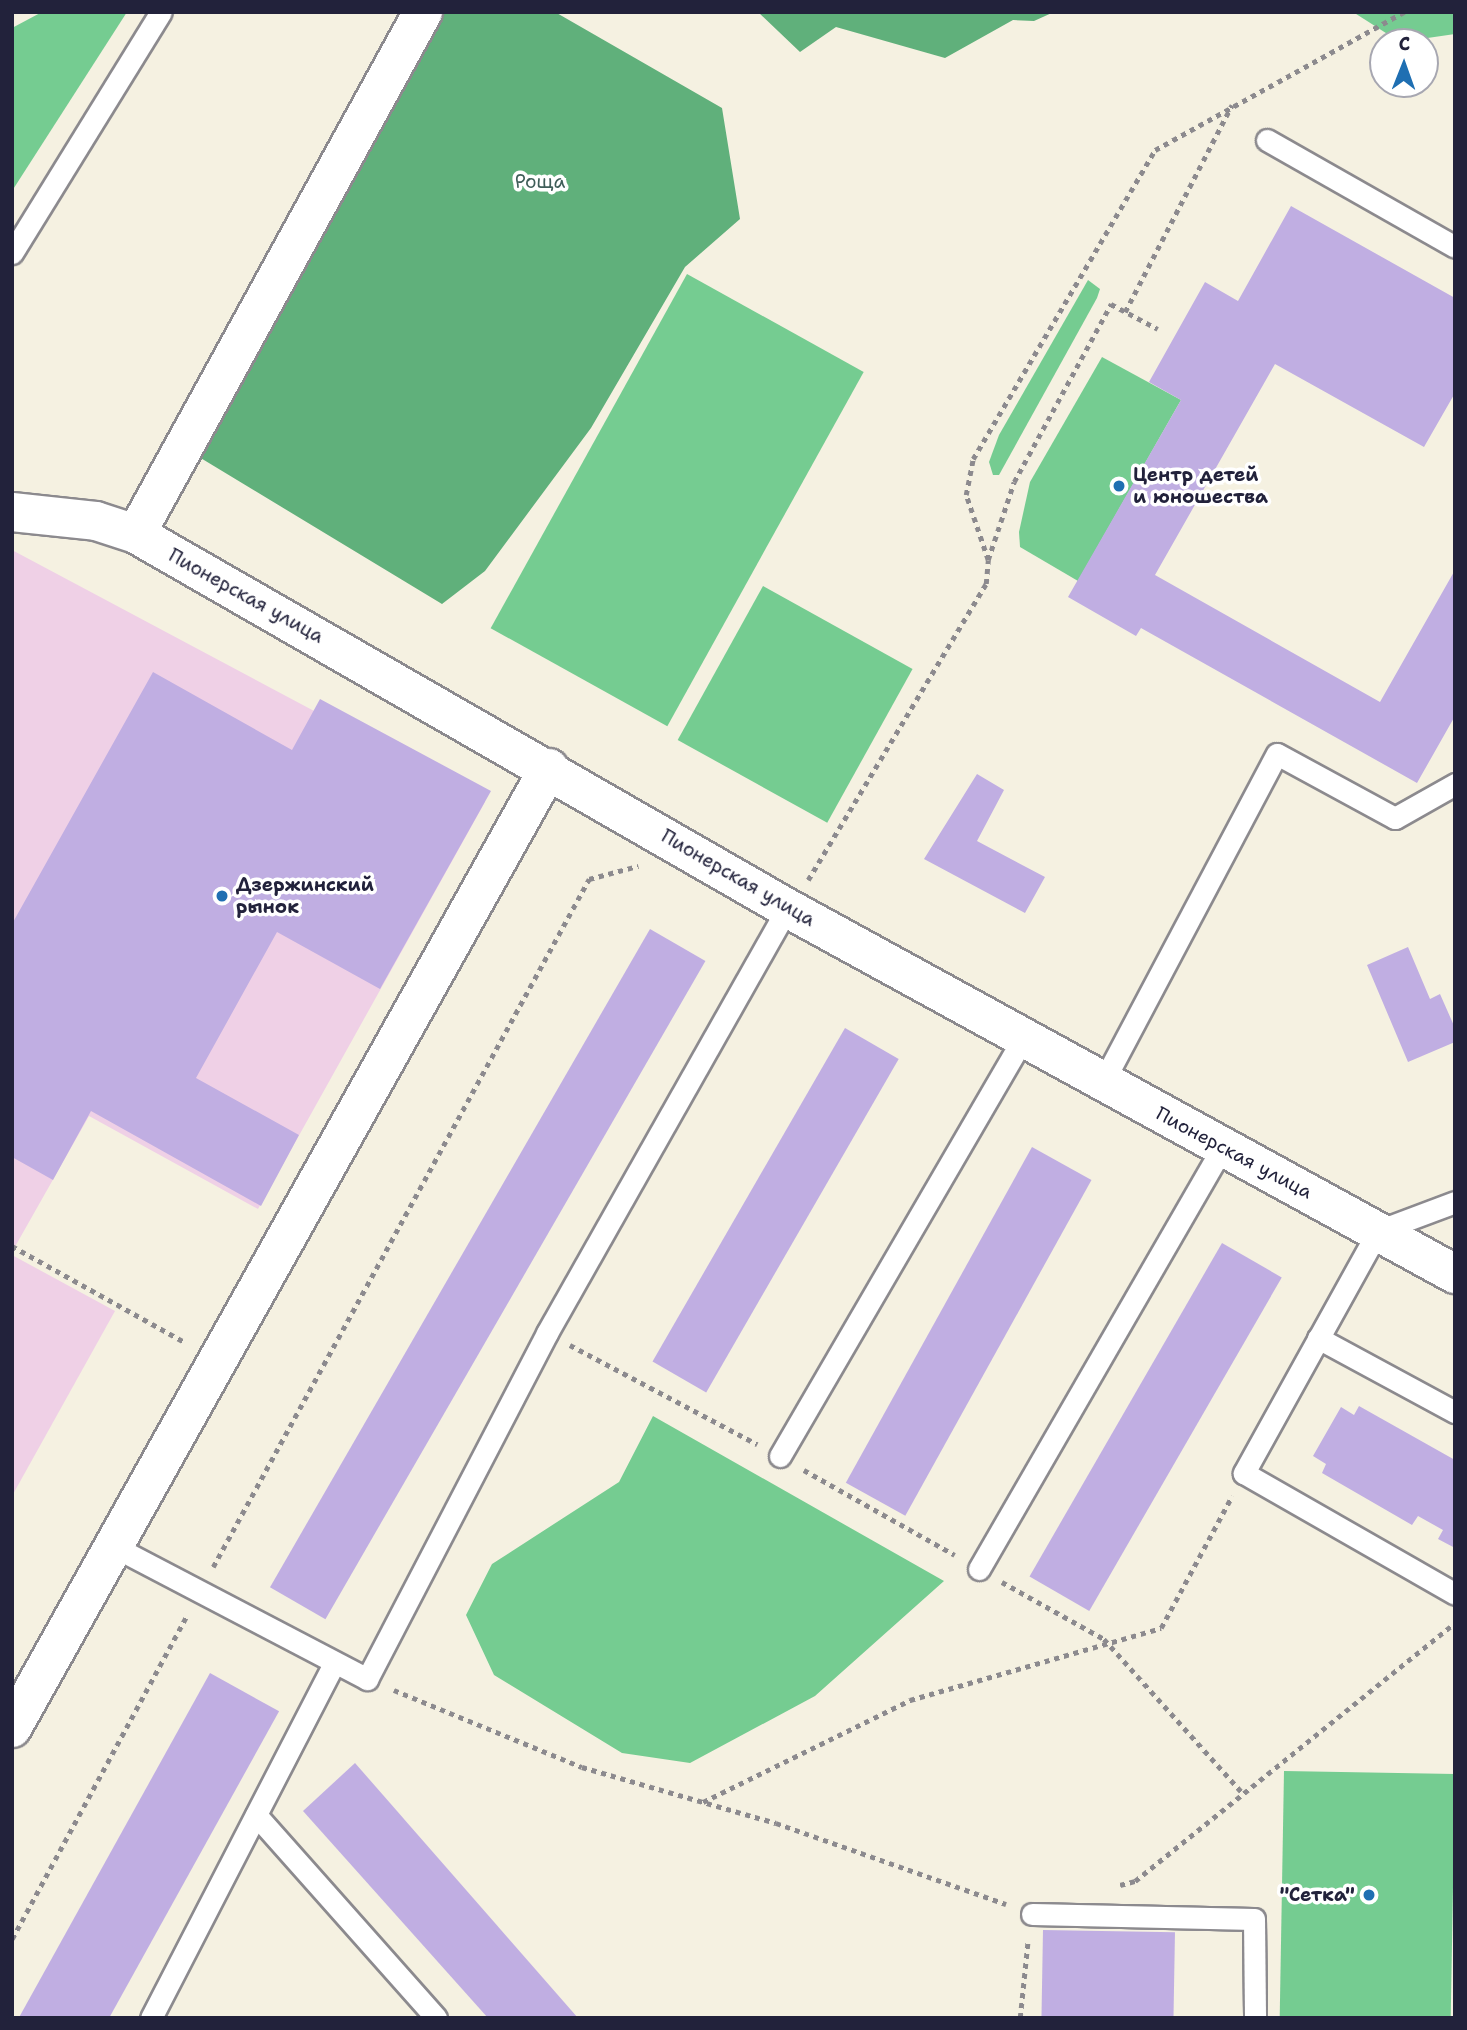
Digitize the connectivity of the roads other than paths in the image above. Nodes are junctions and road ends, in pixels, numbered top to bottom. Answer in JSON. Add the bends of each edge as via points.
{"nodes":[{"id":1,"x":161,"y":12,"type":"edge"},
{"id":2,"x":423,"y":12,"type":"edge"},
{"id":3,"x":1267,"y":140,"type":"dead end"},
{"id":4,"x":1455,"y":247,"type":"edge"},
{"id":5,"x":12,"y":253,"type":"edge"},
{"id":6,"x":12,"y":512,"type":"edge"},
{"id":7,"x":136,"y":534,"type":"junction"},
{"id":8,"x":550,"y":768,"type":"junction"},
{"id":9,"x":1455,"y":784,"type":"edge"},
{"id":10,"x":788,"y":908,"type":"junction"},
{"id":11,"x":1023,"y":1039,"type":"junction"},
{"id":12,"x":1103,"y":1082,"type":"junction"},
{"id":13,"x":1223,"y":1147,"type":"junction"},
{"id":14,"x":1455,"y":1202,"type":"edge"},
{"id":15,"x":1378,"y":1231,"type":"junction"},
{"id":16,"x":1455,"y":1274,"type":"edge"},
{"id":17,"x":1318,"y":1338,"type":"junction"},
{"id":18,"x":1455,"y":1412,"type":"edge"},
{"id":19,"x":780,"y":1456,"type":"road end"},
{"id":20,"x":113,"y":1546,"type":"junction"},
{"id":21,"x":979,"y":1569,"type":"road end"},
{"id":22,"x":1455,"y":1594,"type":"edge"},
{"id":23,"x":334,"y":1664,"type":"junction"},
{"id":24,"x":12,"y":1728,"type":"edge"},
{"id":25,"x":256,"y":1815,"type":"junction"},
{"id":26,"x":1032,"y":1914,"type":"road end"},
{"id":27,"x":150,"y":2018,"type":"edge"},
{"id":28,"x":436,"y":2018,"type":"edge"},
{"id":29,"x":1255,"y":2018,"type":"edge"}],
"edges":[{"from":1,"to":5,"type":"lane"},
{"from":2,"to":7,"type":"street"},
{"from":3,"to":4,"type":"lane"},
{"from":6,"to":7,"type":"street","name":"Пионерская улица","via":[[96,521]]},
{"from":7,"to":8,"type":"street","name":"Пионерская улица"},
{"from":8,"to":10,"type":"street","name":"Пионерская улица"},
{"from":8,"to":20,"type":"street"},
{"from":9,"to":12,"type":"lane","via":[[1395,818],[1277,754]]},
{"from":10,"to":11,"type":"street","name":"Пионерская улица"},
{"from":10,"to":23,"type":"lane","via":[[547,1333],[367,1679]]},
{"from":11,"to":12,"type":"street","name":"Пионерская улица"},
{"from":11,"to":19,"type":"lane"},
{"from":12,"to":13,"type":"street","name":"Пионерская улица"},
{"from":13,"to":15,"type":"street","name":"Пионерская улица"},
{"from":13,"to":21,"type":"lane"},
{"from":14,"to":15,"type":"lane"},
{"from":15,"to":16,"type":"street","name":"Пионерская улица"},
{"from":15,"to":17,"type":"lane"},
{"from":17,"to":18,"type":"lane"},
{"from":17,"to":22,"type":"lane","via":[[1244,1473]]},
{"from":20,"to":23,"type":"lane"},
{"from":20,"to":24,"type":"street"},
{"from":23,"to":25,"type":"lane"},
{"from":25,"to":27,"type":"lane"},
{"from":25,"to":28,"type":"lane"},
{"from":26,"to":29,"type":"lane","via":[[1254,1919]]}]}
